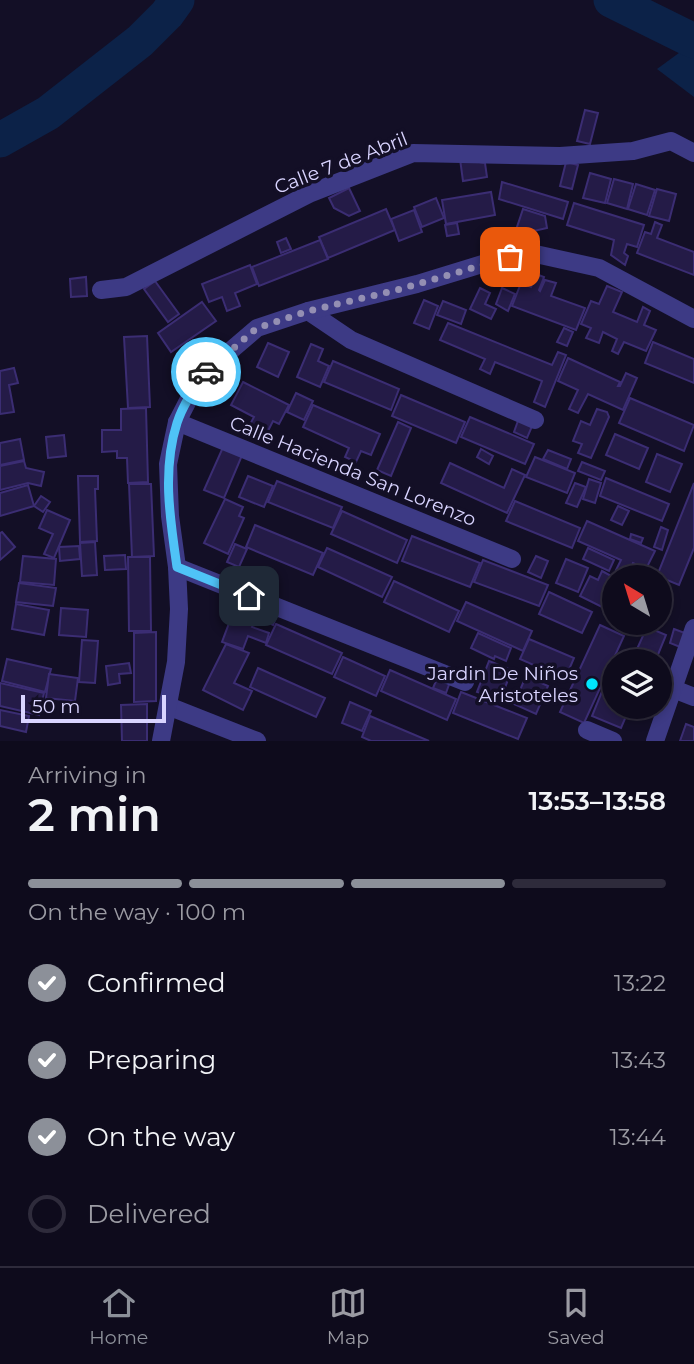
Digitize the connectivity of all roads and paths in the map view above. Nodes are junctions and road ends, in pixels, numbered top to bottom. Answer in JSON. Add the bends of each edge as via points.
{"nodes":[{"id":1,"x":694,"y":153,"type":"edge"},
{"id":2,"x":101,"y":290,"type":"dead end"},
{"id":3,"x":308,"y":311,"type":"junction"},
{"id":4,"x":694,"y":319,"type":"edge"},
{"id":5,"x":535,"y":420,"type":"dead end"},
{"id":6,"x":177,"y":422,"type":"junction"},
{"id":7,"x":512,"y":559,"type":"dead end"},
{"id":8,"x":177,"y":567,"type":"junction"},
{"id":9,"x":694,"y":628,"type":"edge"},
{"id":10,"x":465,"y":682,"type":"dead end"},
{"id":11,"x":672,"y":685,"type":"edge"},
{"id":12,"x":672,"y":688,"type":"edge"},
{"id":13,"x":694,"y":697,"type":"edge"},
{"id":14,"x":168,"y":706,"type":"junction"},
{"id":15,"x":661,"y":719,"type":"edge"},
{"id":16,"x":587,"y":730,"type":"dead end"},
{"id":17,"x":161,"y":741,"type":"edge"},
{"id":18,"x":257,"y":741,"type":"edge"},
{"id":19,"x":612,"y":741,"type":"edge"},
{"id":20,"x":654,"y":741,"type":"edge"}],
"edges":[{"from":1,"to":2,"type":"street","name":"Calle 7 de Abril","via":[[671,141],[633,151],[560,156],[412,153],[311,193],[126,287]]},
{"from":3,"to":4,"type":"street","via":[[531,253],[599,268]]},
{"from":3,"to":5,"type":"street","via":[[351,340]]},
{"from":3,"to":6,"type":"street","via":[[257,328],[208,370]]},
{"from":6,"to":7,"type":"street","name":"Calle Hacienda San Lorenzo"},
{"from":6,"to":8,"type":"street","via":[[168,464]]},
{"from":8,"to":10,"type":"street"},
{"from":8,"to":14,"type":"street","via":[[176,662]]},
{"from":9,"to":11,"type":"street"},
{"from":12,"to":13,"type":"street"},
{"from":14,"to":17,"type":"street"},
{"from":14,"to":18,"type":"street"},
{"from":15,"to":20,"type":"street"},
{"from":16,"to":19,"type":"street"}]}
